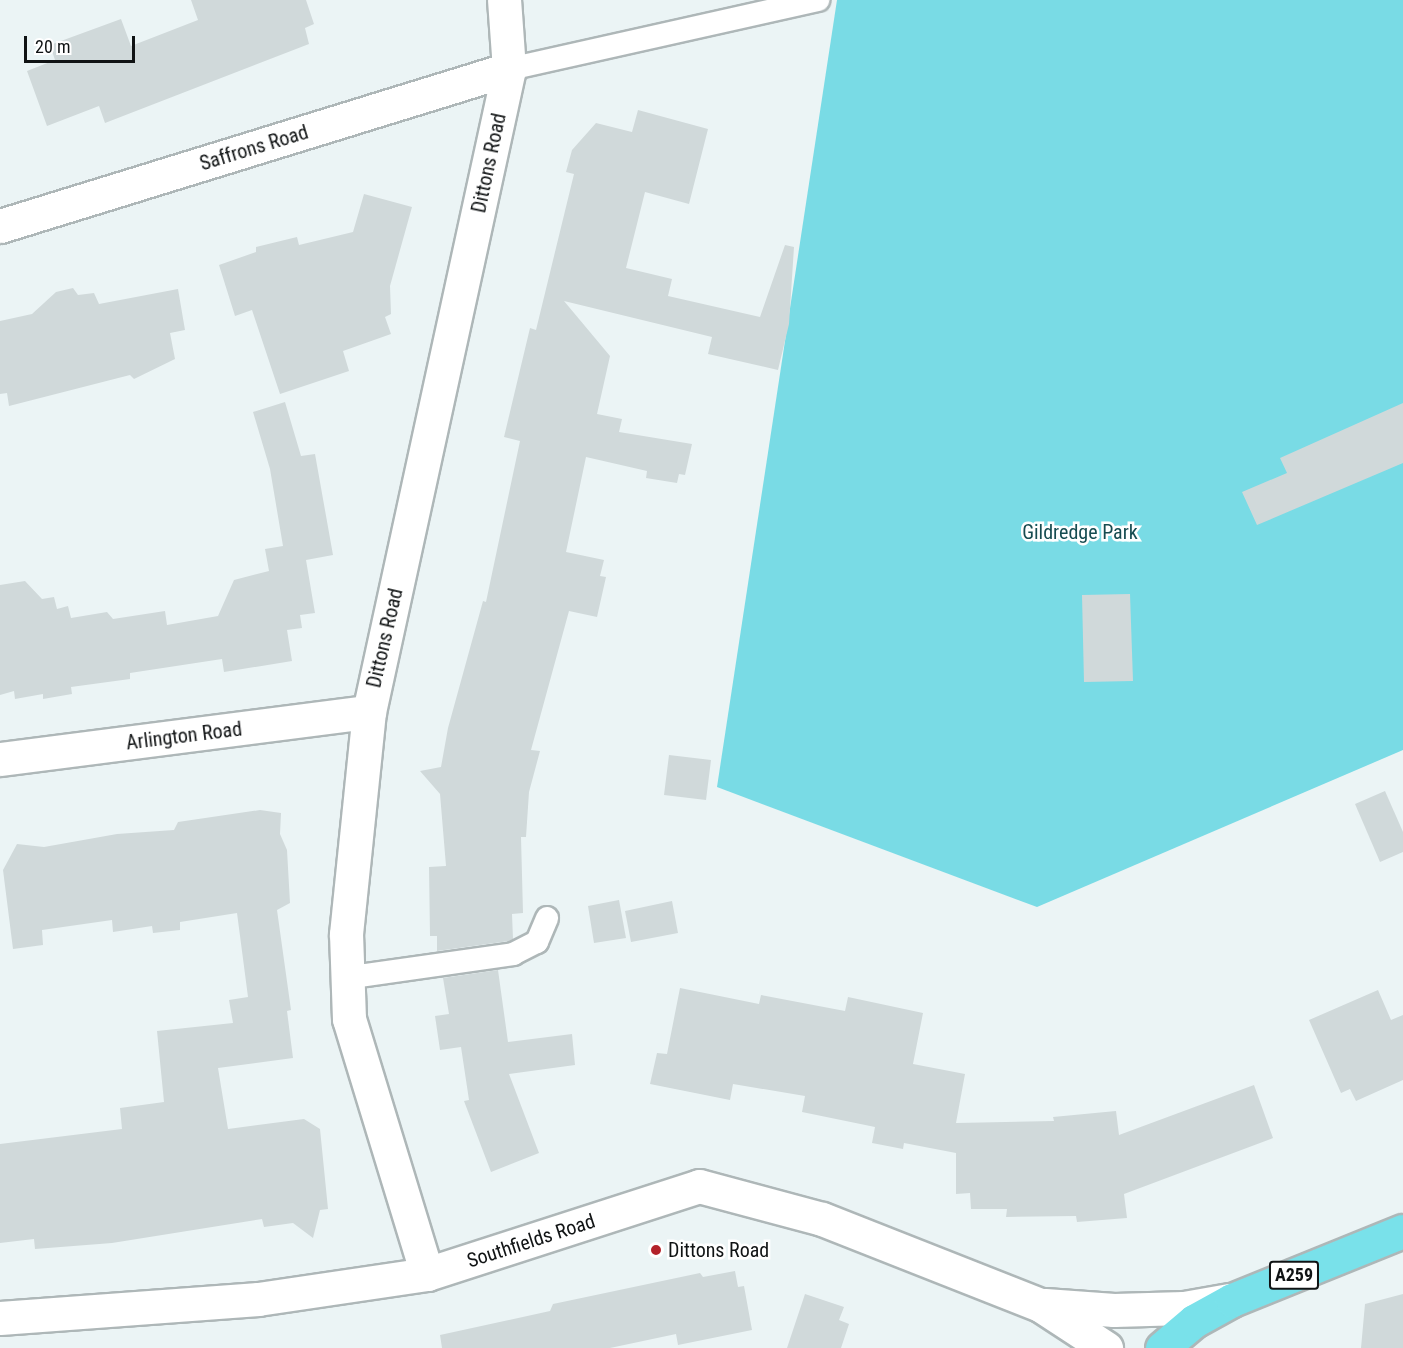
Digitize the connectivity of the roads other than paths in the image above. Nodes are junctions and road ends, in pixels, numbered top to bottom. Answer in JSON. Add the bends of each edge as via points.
{"nodes":[{"id":1,"x":504,"y":0,"type":"edge"},
{"id":2,"x":818,"y":0,"type":"edge"},
{"id":3,"x":509,"y":69,"type":"junction"},
{"id":4,"x":0,"y":226,"type":"edge"},
{"id":5,"x":369,"y":712,"type":"junction"},
{"id":6,"x":0,"y":759,"type":"edge"},
{"id":7,"x":547,"y":918,"type":"dead end"},
{"id":8,"x":345,"y":978,"type":"junction"},
{"id":9,"x":1403,"y":1231,"type":"edge"},
{"id":10,"x":427,"y":1274,"type":"junction"},
{"id":11,"x":1232,"y":1300,"type":"junction"},
{"id":12,"x":1040,"y":1305,"type":"junction"},
{"id":13,"x":0,"y":1318,"type":"edge"},
{"id":14,"x":1106,"y":1348,"type":"edge"},
{"id":15,"x":1162,"y":1348,"type":"edge"}],
"edges":[{"from":1,"to":3,"type":"street","name":"Dittons Road"},
{"from":2,"to":3,"type":"lane"},
{"from":3,"to":4,"type":"street","name":"Saffrons Road"},
{"from":3,"to":5,"type":"street","name":"Dittons Road"},
{"from":5,"to":6,"type":"street","name":"Arlington Road"},
{"from":5,"to":8,"type":"street","name":"Dittons Road"},
{"from":7,"to":8,"type":"lane","via":[[537,942],[513,954]]},
{"from":8,"to":10,"type":"street","name":"Dittons Road","via":[[349,1019]]},
{"from":9,"to":11,"type":"main road","number":"A259"},
{"from":10,"to":12,"type":"street","name":"Southfields Road","via":[[699,1186],[822,1219]]},
{"from":10,"to":13,"type":"street","name":"Southfields Road","via":[[258,1299]]},
{"from":11,"to":12,"type":"street","name":"Southfields Road","via":[[1184,1308],[1114,1310]]},
{"from":11,"to":15,"type":"main road","number":"A259","via":[[1194,1321]]},
{"from":12,"to":14,"type":"street","name":"Southfields Road"}]}
